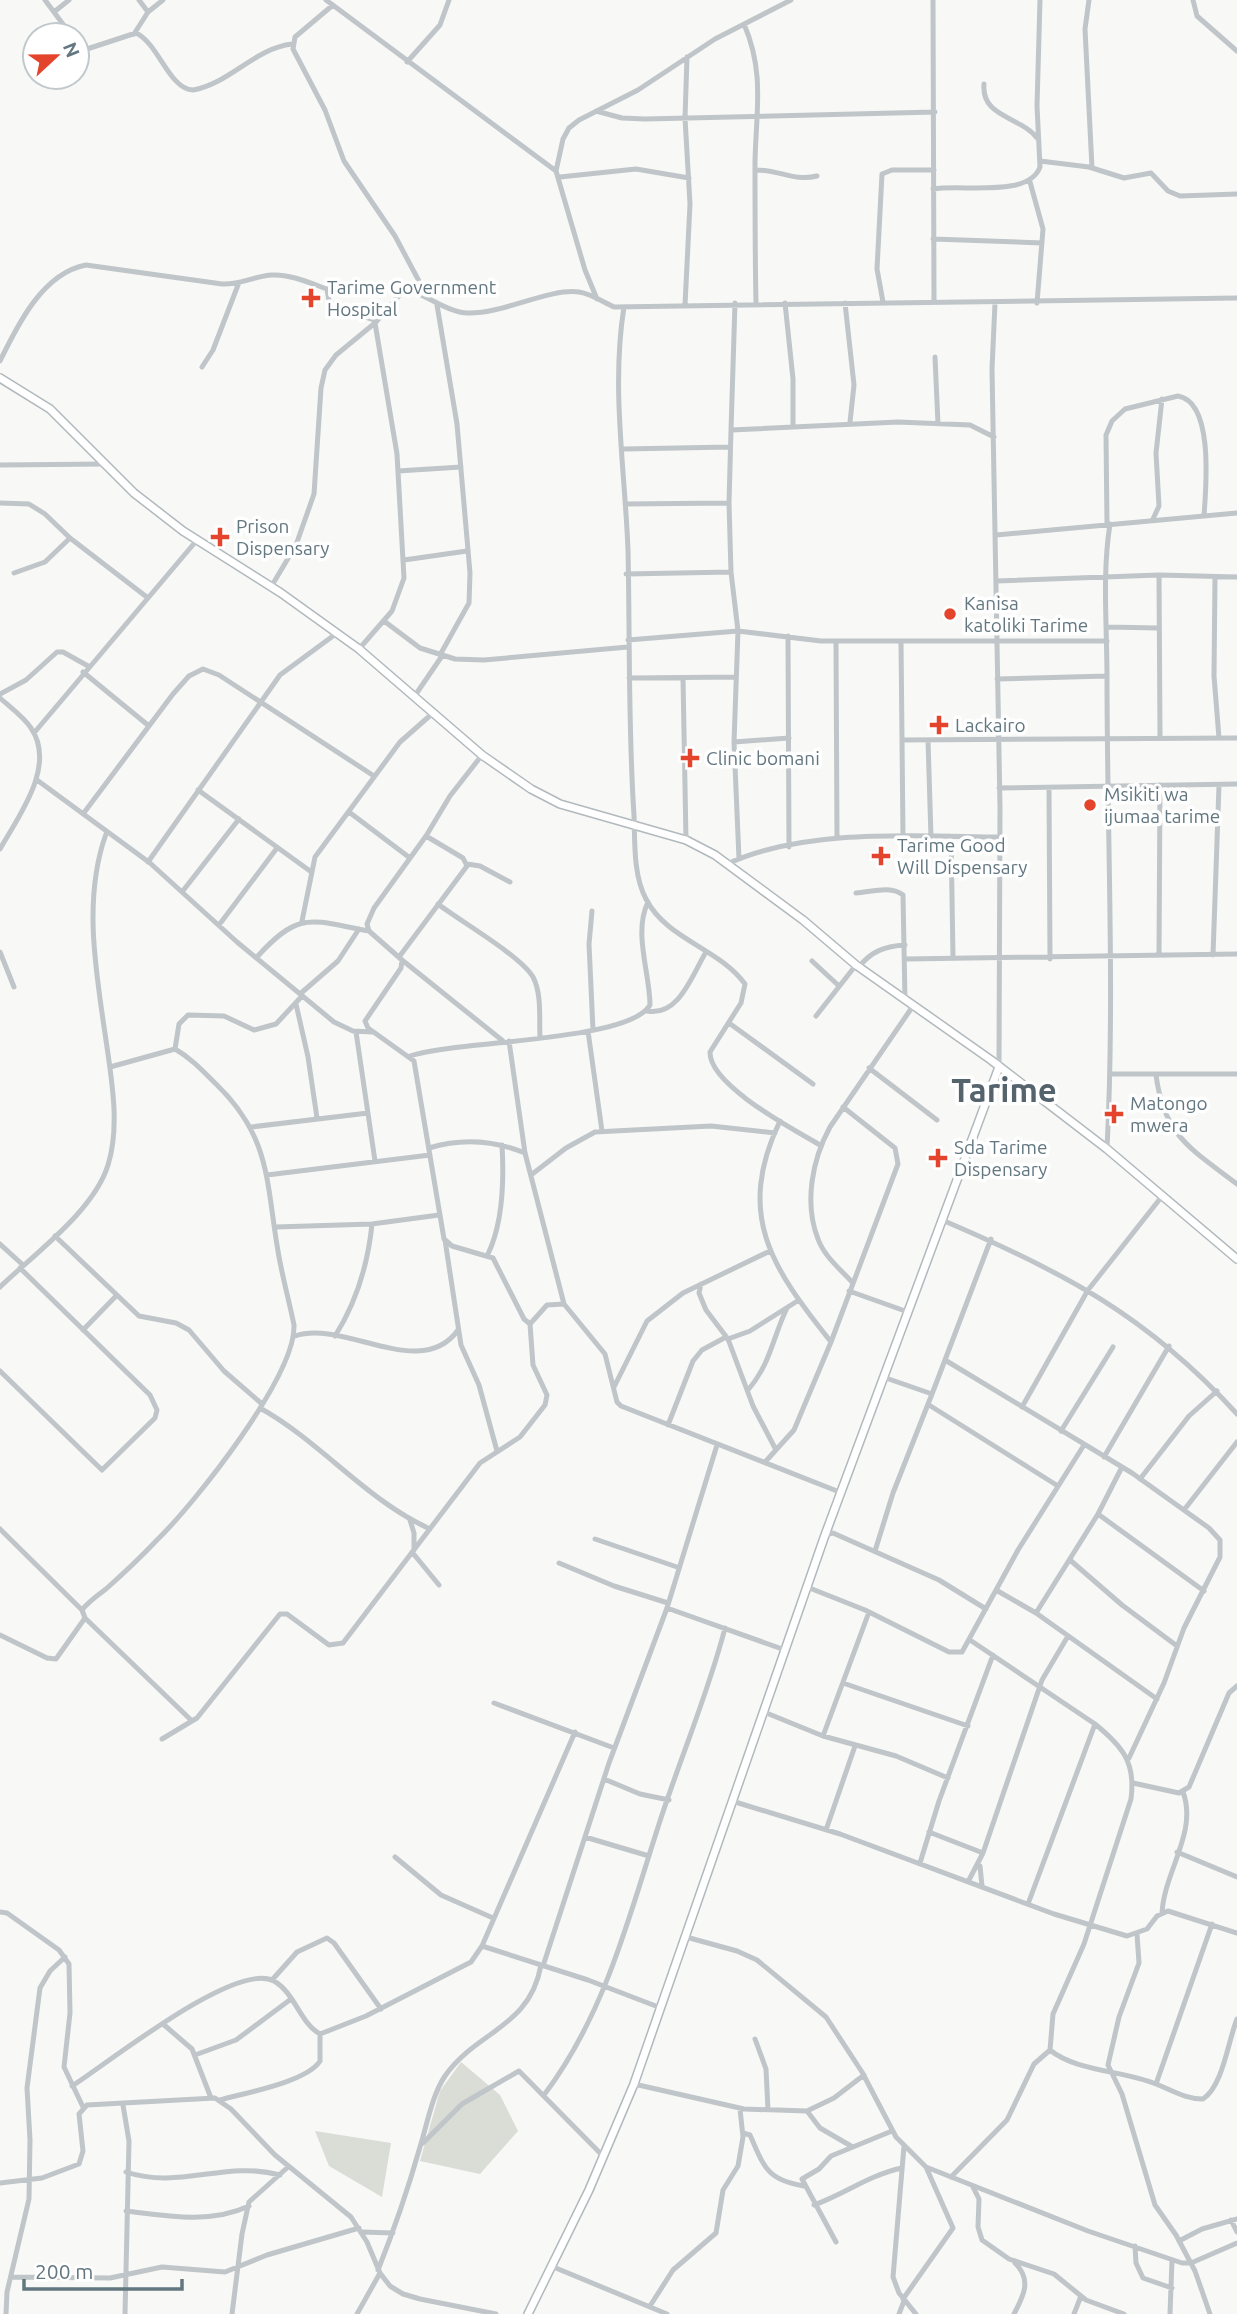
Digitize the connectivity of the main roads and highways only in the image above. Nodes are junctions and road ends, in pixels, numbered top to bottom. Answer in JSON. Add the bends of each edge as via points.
{"nodes":[{"id":1,"x":0,"y":378,"type":"edge"},
{"id":2,"x":999,"y":1067,"type":"junction"},
{"id":3,"x":1237,"y":1259,"type":"edge"},
{"id":4,"x":528,"y":2314,"type":"edge"}],
"edges":[{"from":1,"to":2,"type":"main road","via":[[50,409],[134,493],[359,649],[482,755],[531,789],[559,804],[686,840],[727,864]]},
{"from":2,"to":3,"type":"main road","via":[[1107,1149]]},
{"from":2,"to":4,"type":"main road","via":[[825,1535],[634,2084]]}]}
